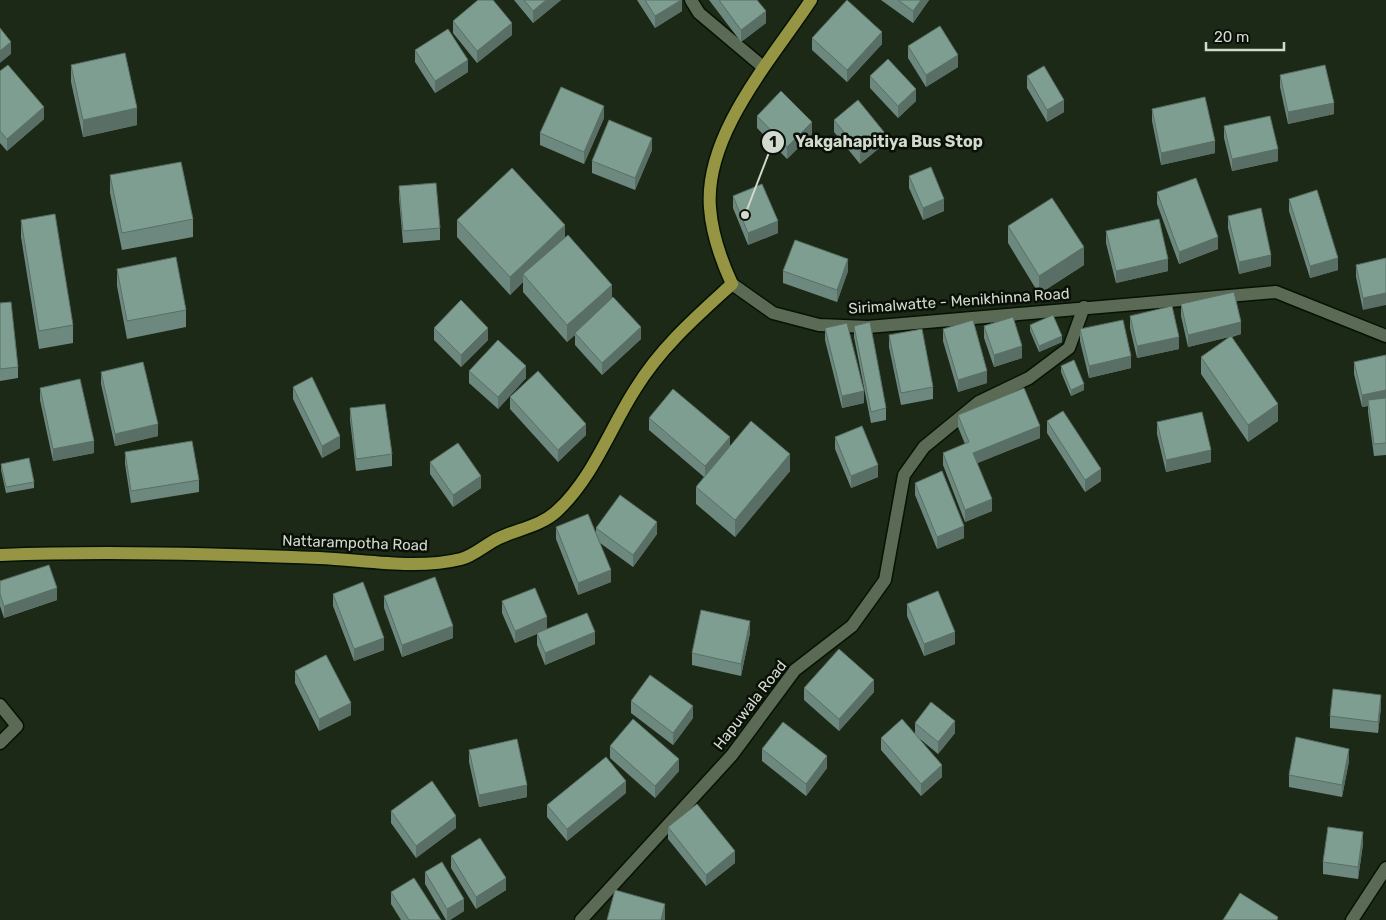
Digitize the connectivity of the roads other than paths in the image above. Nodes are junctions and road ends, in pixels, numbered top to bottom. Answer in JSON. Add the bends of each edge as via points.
{"nodes":[{"id":1,"x":690,"y":0,"type":"edge"},
{"id":2,"x":811,"y":0,"type":"edge"},
{"id":3,"x":763,"y":67,"type":"junction"},
{"id":4,"x":732,"y":284,"type":"junction"},
{"id":5,"x":1084,"y":307,"type":"junction"},
{"id":6,"x":1386,"y":336,"type":"edge"},
{"id":7,"x":0,"y":555,"type":"edge"},
{"id":8,"x":0,"y":705,"type":"edge"},
{"id":9,"x":0,"y":744,"type":"edge"},
{"id":10,"x":1386,"y":868,"type":"edge"},
{"id":11,"x":581,"y":920,"type":"edge"},
{"id":12,"x":1352,"y":920,"type":"edge"}],
"edges":[{"from":1,"to":3,"type":"street","via":[[699,13]]},
{"from":2,"to":3,"type":"main road"},
{"from":3,"to":4,"type":"main road","via":[[717,150],[712,176],[709,207],[721,258]]},
{"from":4,"to":5,"type":"street","name":"Sirimalwatte - Menikhinna Road","via":[[773,313],[820,325],[868,327]]},
{"from":4,"to":7,"type":"main road","name":"Nattarampotha Road","via":[[671,340],[654,361],[585,476],[556,512],[498,538],[463,559],[417,564],[310,558]]},
{"from":5,"to":6,"type":"street","name":"Sirimalwatte - Menikhinna Road","via":[[1276,292]]},
{"from":5,"to":11,"type":"street","name":"Hapuwala Road","via":[[1069,348],[1029,378],[979,402],[924,447],[904,475],[885,580],[852,626],[795,670],[732,755]]},
{"from":8,"to":9,"type":"street","via":[[17,726]]},
{"from":10,"to":12,"type":"street"}]}
